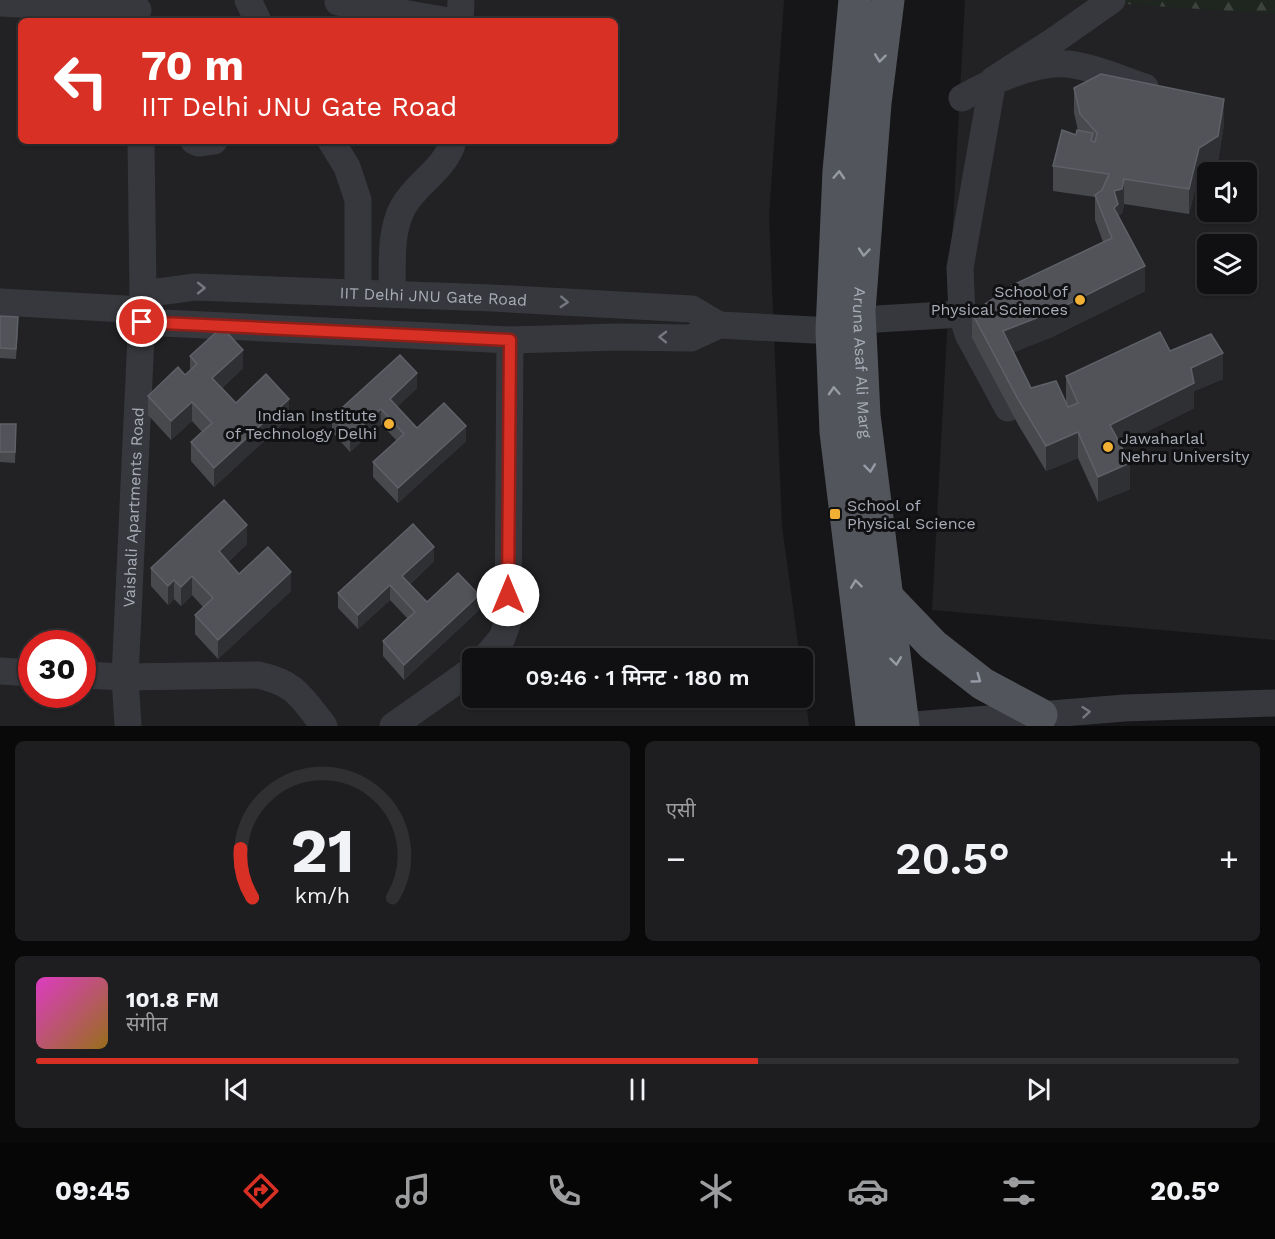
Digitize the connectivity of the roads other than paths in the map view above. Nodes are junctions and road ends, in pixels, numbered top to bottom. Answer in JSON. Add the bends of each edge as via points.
{"nodes":[{"id":1,"x":248,"y":0,"type":"edge"},
{"id":2,"x":461,"y":0,"type":"edge"},
{"id":3,"x":855,"y":0,"type":"edge"},
{"id":4,"x":888,"y":0,"type":"edge"},
{"id":5,"x":1112,"y":0,"type":"edge"},
{"id":6,"x":0,"y":3,"type":"edge"},
{"id":7,"x":337,"y":8,"type":"edge"},
{"id":8,"x":138,"y":10,"type":"edge"},
{"id":9,"x":257,"y":18,"type":"edge"},
{"id":10,"x":423,"y":18,"type":"edge"},
{"id":11,"x":460,"y":18,"type":"edge"},
{"id":12,"x":993,"y":80,"type":"junction"},
{"id":13,"x":1163,"y":92,"type":"edge"},
{"id":14,"x":962,"y":98,"type":"dead end"},
{"id":15,"x":141,"y":144,"type":"edge"},
{"id":16,"x":333,"y":144,"type":"edge"},
{"id":17,"x":452,"y":144,"type":"edge"},
{"id":18,"x":358,"y":293,"type":"junction"},
{"id":19,"x":392,"y":294,"type":"junction"},
{"id":20,"x":0,"y":302,"type":"edge"},
{"id":21,"x":142,"y":308,"type":"junction"},
{"id":22,"x":962,"y":314,"type":"junction"},
{"id":23,"x":719,"y":325,"type":"junction"},
{"id":24,"x":846,"y":325,"type":"junction"},
{"id":25,"x":510,"y":340,"type":"junction"},
{"id":26,"x":1008,"y":408,"type":"edge"},
{"id":27,"x":887,"y":597,"type":"junction"},
{"id":28,"x":494,"y":648,"type":"edge"},
{"id":29,"x":0,"y":671,"type":"edge"},
{"id":30,"x":18,"y":672,"type":"edge"},
{"id":31,"x":96,"y":676,"type":"edge"},
{"id":32,"x":125,"y":677,"type":"junction"},
{"id":33,"x":462,"y":677,"type":"edge"},
{"id":34,"x":1275,"y":703,"type":"edge"},
{"id":35,"x":1041,"y":715,"type":"junction"},
{"id":36,"x":1275,"y":720,"type":"edge"},
{"id":37,"x":128,"y":726,"type":"edge"},
{"id":38,"x":324,"y":726,"type":"edge"},
{"id":39,"x":393,"y":726,"type":"edge"},
{"id":40,"x":872,"y":726,"type":"edge"},
{"id":41,"x":903,"y":726,"type":"edge"},
{"id":42,"x":1118,"y":726,"type":"edge"}],
"edges":[{"from":1,"to":9,"type":"street"},
{"from":2,"to":11,"type":"street"},
{"from":24,"to":3,"type":"main road","name":"Aruna Asaf Ali Marg","one_way":true,"via":[[839,171]]},
{"from":4,"to":24,"type":"main road","name":"Aruna Asaf Ali Marg","one_way":true},
{"from":5,"to":12,"type":"street"},
{"from":6,"to":8,"type":"street"},
{"from":7,"to":10,"type":"street"},
{"from":12,"to":13,"type":"street","via":[[1068,64]]},
{"from":12,"to":14,"type":"street"},
{"from":12,"to":22,"type":"street","via":[[960,268]]},
{"from":15,"to":21,"type":"street","name":"Vaishali Apartments Road"},
{"from":16,"to":18,"type":"street","via":[[347,167],[358,200]]},
{"from":17,"to":19,"type":"street","via":[[444,160],[404,205],[397,221]]},
{"from":18,"to":19,"type":"street","name":"IIT Delhi JNU Gate Road"},
{"from":21,"to":18,"type":"street","name":"IIT Delhi JNU Gate Road","one_way":true,"via":[[195,287]]},
{"from":19,"to":23,"type":"street","name":"IIT Delhi JNU Gate Road","one_way":true,"via":[[692,309]]},
{"from":20,"to":21,"type":"street"},
{"from":21,"to":25,"type":"street","name":"IIT Delhi JNU Gate Road"},
{"from":21,"to":32,"type":"street","name":"Vaishali Apartments Road"},
{"from":22,"to":24,"type":"street","name":"IIT Delhi JNU Gate Road"},
{"from":22,"to":26,"type":"street","via":[[968,334]]},
{"from":23,"to":24,"type":"street","name":"IIT Delhi JNU Gate Road"},
{"from":23,"to":25,"type":"street","name":"IIT Delhi JNU Gate Road","one_way":true,"via":[[691,338]]},
{"from":24,"to":27,"type":"main road","name":"Aruna Asaf Ali Marg","one_way":true,"via":[[864,415]]},
{"from":40,"to":24,"type":"main road","name":"Aruna Asaf Ali Marg","one_way":true,"via":[[836,432]]},
{"from":25,"to":28,"type":"street","via":[[508,621]]},
{"from":27,"to":35,"type":"main road","one_way":true,"via":[[933,645],[983,684]]},
{"from":27,"to":41,"type":"main road","name":"Aruna Asaf Ali Marg","one_way":true},
{"from":29,"to":30,"type":"street"},
{"from":31,"to":32,"type":"street"},
{"from":32,"to":37,"type":"street","name":"Vaishali Apartments Road"},
{"from":32,"to":38,"type":"street","via":[[258,675],[277,679],[292,687]]},
{"from":33,"to":39,"type":"street"},
{"from":35,"to":34,"type":"street","one_way":true},
{"from":35,"to":41,"type":"street"},
{"from":36,"to":42,"type":"street"}]}
